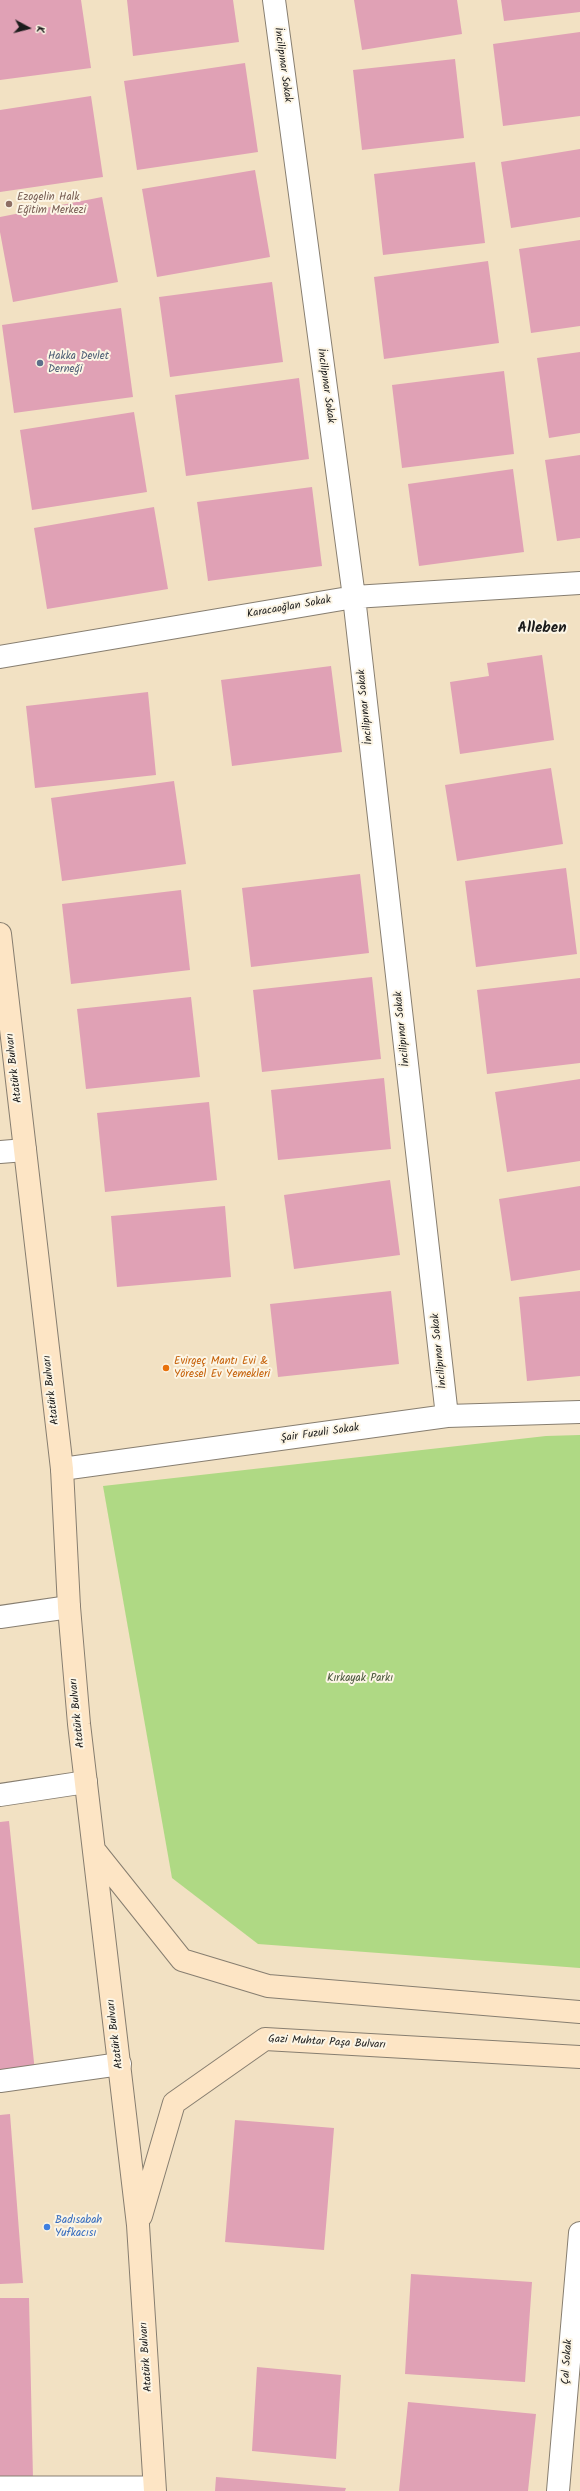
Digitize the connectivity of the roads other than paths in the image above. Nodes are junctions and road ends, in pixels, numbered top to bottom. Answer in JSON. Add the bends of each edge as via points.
{"nodes":[{"id":1,"x":274,"y":0,"type":"edge"},
{"id":2,"x":580,"y":583,"type":"edge"},
{"id":3,"x":354,"y":597,"type":"junction"},
{"id":4,"x":0,"y":657,"type":"edge"},
{"id":5,"x":0,"y":934,"type":"edge"},
{"id":6,"x":25,"y":1150,"type":"junction"},
{"id":7,"x":0,"y":1152,"type":"edge"},
{"id":8,"x":580,"y":1412,"type":"edge"},
{"id":9,"x":447,"y":1416,"type":"junction"},
{"id":10,"x":62,"y":1469,"type":"junction"},
{"id":11,"x":69,"y":1607,"type":"junction"},
{"id":12,"x":0,"y":1617,"type":"edge"},
{"id":13,"x":86,"y":1782,"type":"junction"},
{"id":14,"x":0,"y":1795,"type":"edge"},
{"id":15,"x":94,"y":1851,"type":"junction"},
{"id":16,"x":580,"y":2012,"type":"edge"},
{"id":17,"x":580,"y":2057,"type":"edge"},
{"id":18,"x":120,"y":2064,"type":"junction"},
{"id":19,"x":0,"y":2081,"type":"edge"},
{"id":20,"x":138,"y":2225,"type":"junction"},
{"id":21,"x":580,"y":2233,"type":"edge"},
{"id":22,"x":576,"y":2302,"type":"edge"},
{"id":23,"x":0,"y":2485,"type":"edge"},
{"id":24,"x":155,"y":2488,"type":"edge"},
{"id":25,"x":558,"y":2491,"type":"edge"}],
"edges":[{"from":1,"to":3,"type":"street","name":"İncilipınar Sokak"},
{"from":2,"to":3,"type":"street","name":"Karacaoğlan Sokak"},
{"from":3,"to":4,"type":"street","name":"Karacaoğlan Sokak"},
{"from":3,"to":9,"type":"street","name":"İncilipınar Sokak"},
{"from":5,"to":6,"type":"main road","name":"Atatürk Bulvarı"},
{"from":6,"to":7,"type":"street"},
{"from":6,"to":10,"type":"main road","name":"Atatürk Bulvarı"},
{"from":8,"to":9,"type":"street","name":"Şair Fuzuli Sokak"},
{"from":9,"to":10,"type":"street","name":"Şair Fuzuli Sokak"},
{"from":10,"to":11,"type":"main road","name":"Atatürk Bulvarı"},
{"from":11,"to":12,"type":"street"},
{"from":11,"to":13,"type":"main road","name":"Atatürk Bulvarı"},
{"from":13,"to":14,"type":"street"},
{"from":13,"to":15,"type":"main road","name":"Atatürk Bulvarı"},
{"from":15,"to":16,"type":"main road","via":[[182,1960],[268,1986]]},
{"from":15,"to":18,"type":"main road","name":"Atatürk Bulvarı"},
{"from":17,"to":20,"type":"main road","name":"Gazi Muhtar Paşa Bulvarı","via":[[265,2038],[174,2103]]},
{"from":18,"to":19,"type":"street"},
{"from":18,"to":20,"type":"main road","name":"Atatürk Bulvarı"},
{"from":20,"to":24,"type":"main road","name":"Atatürk Bulvarı"},
{"from":21,"to":22,"type":"street","name":"Çal Sokak"},
{"from":22,"to":25,"type":"street","name":"Çal Sokak"},
{"from":23,"to":24,"type":"lane"}]}
